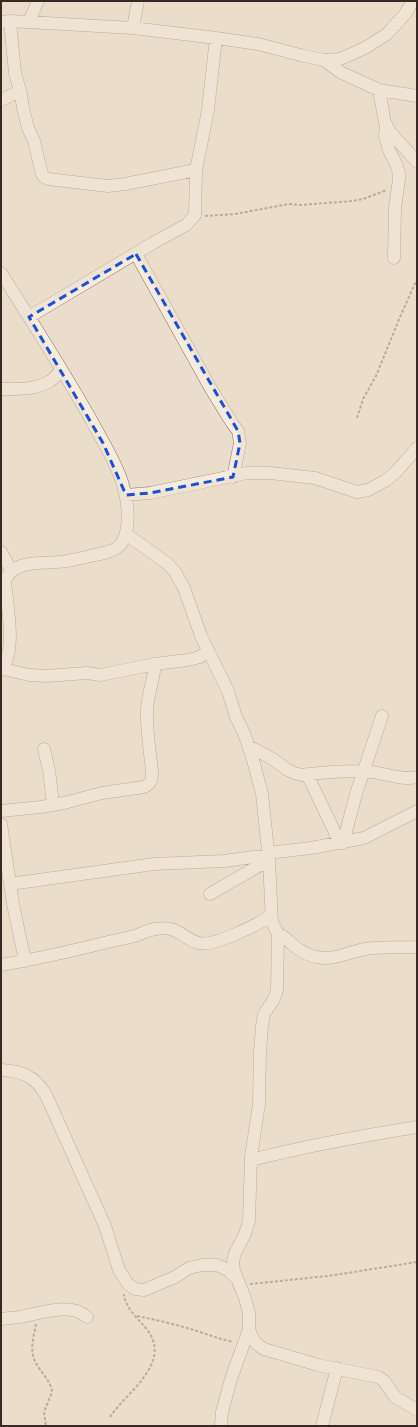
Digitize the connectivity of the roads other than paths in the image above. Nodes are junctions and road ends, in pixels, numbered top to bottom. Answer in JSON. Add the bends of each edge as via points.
{"nodes":[{"id":1,"x":38,"y":1,"type":"edge"},
{"id":2,"x":138,"y":1,"type":"edge"},
{"id":3,"x":413,"y":1,"type":"edge"},
{"id":4,"x":6,"y":21,"type":"edge"},
{"id":5,"x":29,"y":22,"type":"junction"},
{"id":6,"x":133,"y":28,"type":"junction"},
{"id":7,"x":216,"y":38,"type":"junction"},
{"id":8,"x":324,"y":60,"type":"junction"},
{"id":9,"x":379,"y":90,"type":"junction"},
{"id":10,"x":20,"y":91,"type":"junction"},
{"id":11,"x":417,"y":96,"type":"edge"},
{"id":12,"x":1,"y":100,"type":"edge"},
{"id":13,"x":386,"y":124,"type":"junction"},
{"id":14,"x":417,"y":162,"type":"edge"},
{"id":15,"x":196,"y":170,"type":"junction"},
{"id":16,"x":136,"y":254,"type":"junction"},
{"id":17,"x":394,"y":258,"type":"dead end"},
{"id":18,"x":1,"y":272,"type":"edge"},
{"id":19,"x":29,"y":317,"type":"junction"},
{"id":20,"x":61,"y":370,"type":"junction"},
{"id":21,"x":1,"y":389,"type":"edge"},
{"id":22,"x":417,"y":448,"type":"edge"},
{"id":23,"x":233,"y":477,"type":"junction"},
{"id":24,"x":126,"y":495,"type":"junction"},
{"id":25,"x":126,"y":534,"type":"junction"},
{"id":26,"x":1,"y":552,"type":"edge"},
{"id":27,"x":12,"y":570,"type":"junction"},
{"id":28,"x":208,"y":651,"type":"junction"},
{"id":29,"x":155,"y":664,"type":"junction"},
{"id":30,"x":2,"y":670,"type":"edge"},
{"id":31,"x":382,"y":716,"type":"dead end"},
{"id":32,"x":248,"y":746,"type":"junction"},
{"id":33,"x":44,"y":749,"type":"dead end"},
{"id":34,"x":364,"y":771,"type":"junction"},
{"id":35,"x":307,"y":774,"type":"junction"},
{"id":36,"x":417,"y":778,"type":"edge"},
{"id":37,"x":53,"y":804,"type":"junction"},
{"id":38,"x":1,"y":811,"type":"edge"},
{"id":39,"x":417,"y":811,"type":"edge"},
{"id":40,"x":1,"y":824,"type":"edge"},
{"id":41,"x":342,"y":843,"type":"junction"},
{"id":42,"x":269,"y":857,"type":"junction"},
{"id":43,"x":10,"y":884,"type":"junction"},
{"id":44,"x":210,"y":894,"type":"dead end"},
{"id":45,"x":271,"y":915,"type":"junction"},
{"id":46,"x":278,"y":934,"type":"junction"},
{"id":47,"x":417,"y":947,"type":"edge"},
{"id":48,"x":25,"y":961,"type":"junction"},
{"id":49,"x":1,"y":965,"type":"edge"},
{"id":50,"x":1,"y":1070,"type":"edge"},
{"id":51,"x":417,"y":1127,"type":"edge"},
{"id":52,"x":251,"y":1160,"type":"junction"},
{"id":53,"x":238,"y":1281,"type":"junction"},
{"id":54,"x":87,"y":1317,"type":"dead end"},
{"id":55,"x":1,"y":1318,"type":"edge"},
{"id":56,"x":249,"y":1329,"type":"junction"},
{"id":57,"x":337,"y":1368,"type":"junction"},
{"id":58,"x":417,"y":1410,"type":"edge"},
{"id":59,"x":221,"y":1426,"type":"edge"},
{"id":60,"x":322,"y":1426,"type":"edge"}],
"edges":[{"from":1,"to":5,"type":"street"},
{"from":2,"to":6,"type":"street"},
{"from":3,"to":8,"type":"street","via":[[387,34],[365,48],[340,59]]},
{"from":4,"to":5,"type":"street"},
{"from":4,"to":10,"type":"street"},
{"from":5,"to":6,"type":"street"},
{"from":6,"to":7,"type":"street"},
{"from":7,"to":8,"type":"street","via":[[258,44]]},
{"from":7,"to":15,"type":"street","via":[[208,110]]},
{"from":8,"to":9,"type":"street","via":[[340,72]]},
{"from":9,"to":11,"type":"street"},
{"from":9,"to":13,"type":"street"},
{"from":10,"to":12,"type":"street"},
{"from":10,"to":15,"type":"street","via":[[42,174],[48,179],[108,186]]},
{"from":13,"to":14,"type":"street"},
{"from":13,"to":17,"type":"street","via":[[385,136],[399,173],[394,214]]},
{"from":15,"to":16,"type":"street","via":[[195,215],[186,225]]},
{"from":16,"to":19,"type":"street"},
{"from":16,"to":23,"type":"street","via":[[211,389],[238,430],[240,443]]},
{"from":18,"to":19,"type":"street"},
{"from":19,"to":20,"type":"street"},
{"from":20,"to":21,"type":"street","via":[[44,385]]},
{"from":20,"to":24,"type":"street","via":[[78,396],[117,470]]},
{"from":22,"to":23,"type":"street","via":[[385,481],[368,490],[357,492],[315,478],[296,475],[247,473]]},
{"from":23,"to":24,"type":"street","via":[[150,493]]},
{"from":24,"to":25,"type":"street"},
{"from":25,"to":27,"type":"street","via":[[118,548],[107,552],[66,562],[28,564]]},
{"from":25,"to":28,"type":"street","via":[[168,564],[175,572],[184,588]]},
{"from":26,"to":27,"type":"street"},
{"from":27,"to":30,"type":"street","via":[[5,581],[10,648]]},
{"from":28,"to":29,"type":"street","via":[[195,659]]},
{"from":28,"to":32,"type":"street","via":[[228,691]]},
{"from":29,"to":30,"type":"street","via":[[100,675],[81,673],[46,676]]},
{"from":29,"to":37,"type":"street","via":[[147,711],[152,771],[149,785]]},
{"from":31,"to":34,"type":"street"},
{"from":32,"to":35,"type":"street","via":[[294,773]]},
{"from":32,"to":42,"type":"street","via":[[262,794]]},
{"from":33,"to":37,"type":"street"},
{"from":34,"to":35,"type":"street"},
{"from":34,"to":36,"type":"street","via":[[391,774],[405,779]]},
{"from":34,"to":41,"type":"street"},
{"from":35,"to":41,"type":"street"},
{"from":37,"to":38,"type":"street"},
{"from":39,"to":41,"type":"street","via":[[364,838]]},
{"from":40,"to":43,"type":"street"},
{"from":41,"to":42,"type":"street"},
{"from":42,"to":43,"type":"street","via":[[154,864]]},
{"from":42,"to":44,"type":"street"},
{"from":42,"to":45,"type":"street"},
{"from":43,"to":48,"type":"street"},
{"from":45,"to":46,"type":"street"},
{"from":45,"to":48,"type":"street","via":[[261,922],[208,944],[191,940],[172,929],[154,929]]},
{"from":46,"to":47,"type":"street","via":[[307,954],[318,958],[365,949]]},
{"from":46,"to":52,"type":"street","via":[[277,990],[264,1014],[259,1104]]},
{"from":48,"to":49,"type":"street"},
{"from":50,"to":53,"type":"street","via":[[31,1077],[46,1095],[103,1220],[119,1270],[128,1284],[135,1289],[144,1290],[189,1268],[202,1265],[217,1265],[228,1270]]},
{"from":51,"to":52,"type":"street","via":[[293,1149]]},
{"from":52,"to":53,"type":"street","via":[[249,1221],[233,1261]]},
{"from":53,"to":56,"type":"street","via":[[246,1298]]},
{"from":54,"to":55,"type":"street","via":[[77,1311],[52,1310]]},
{"from":56,"to":57,"type":"street","via":[[252,1339],[264,1349]]},
{"from":56,"to":59,"type":"street","via":[[230,1379]]},
{"from":57,"to":58,"type":"street","via":[[378,1377],[395,1397]]},
{"from":57,"to":60,"type":"street"}]}
